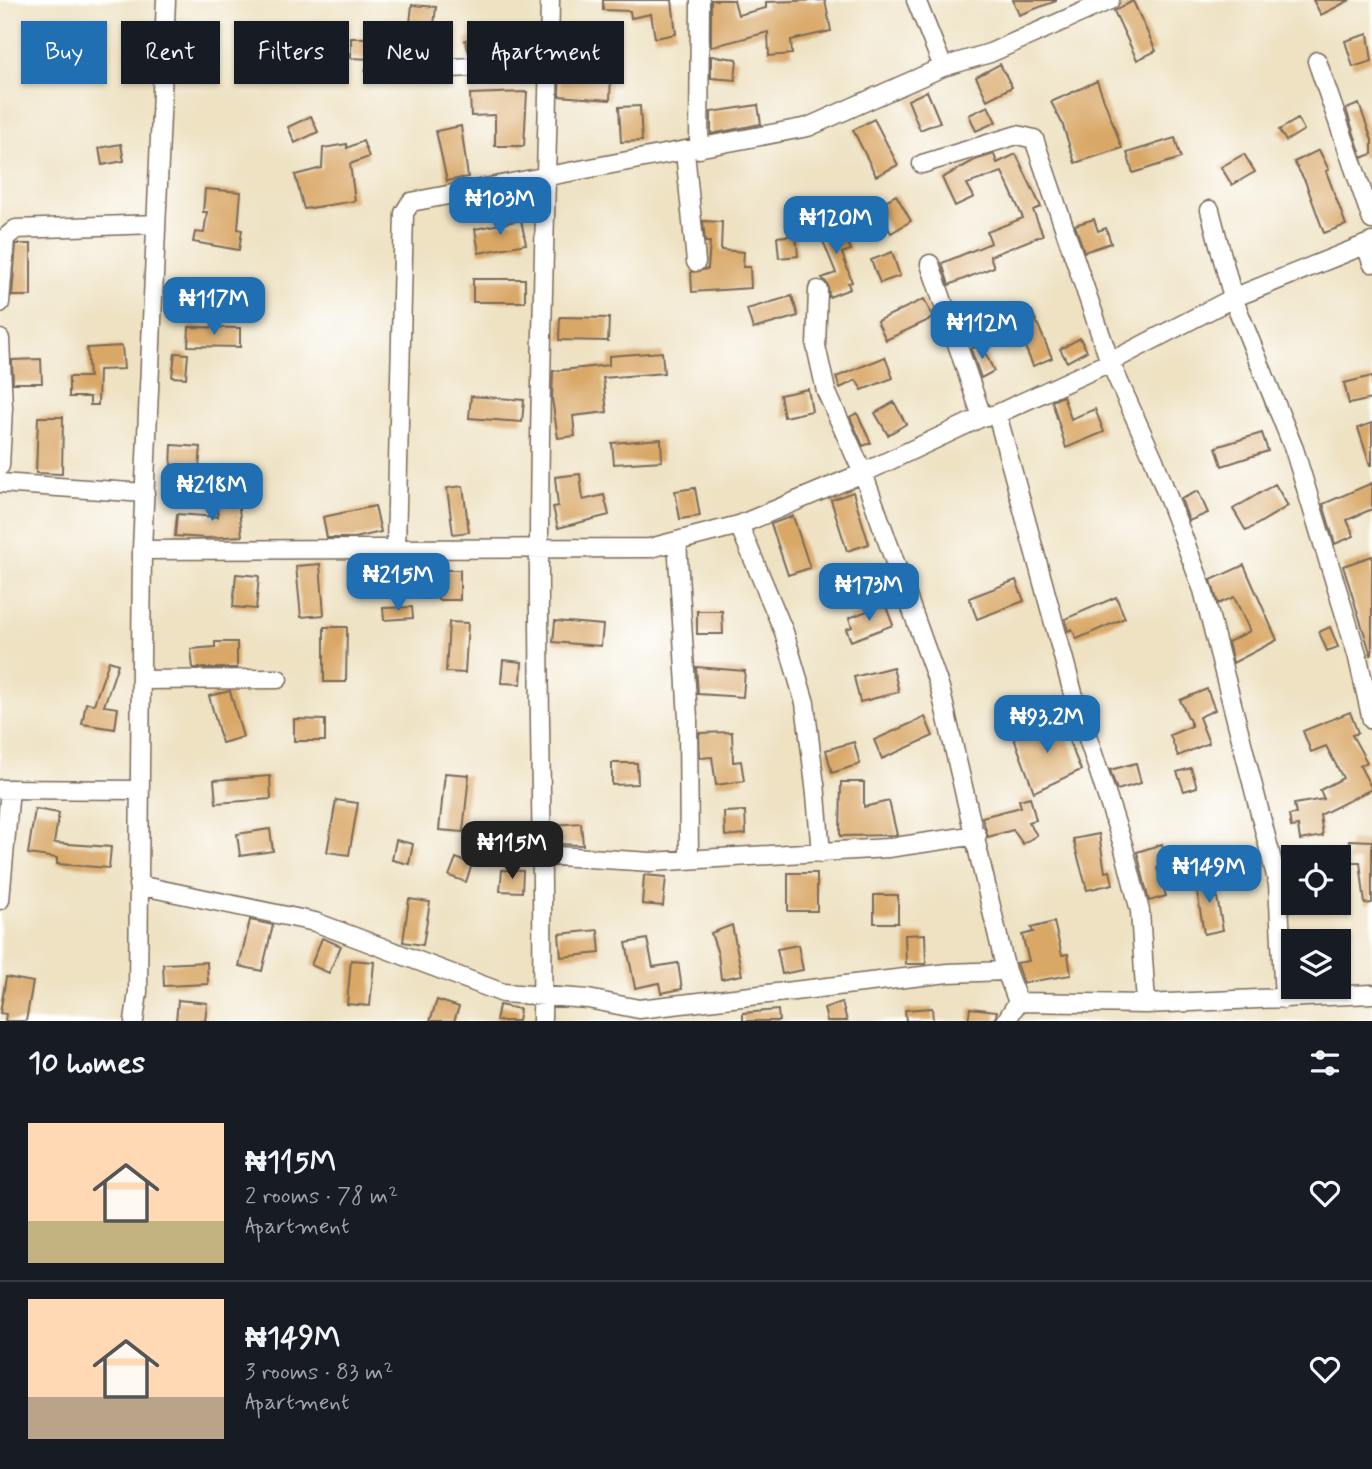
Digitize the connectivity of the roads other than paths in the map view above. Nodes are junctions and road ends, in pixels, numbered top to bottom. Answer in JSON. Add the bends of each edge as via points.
{"nodes":[{"id":1,"x":166,"y":0,"type":"edge"},
{"id":2,"x":550,"y":0,"type":"edge"},
{"id":3,"x":699,"y":0,"type":"edge"},
{"id":4,"x":916,"y":0,"type":"edge"},
{"id":5,"x":1110,"y":0,"type":"edge"},
{"id":6,"x":550,"y":21,"type":"edge"},
{"id":7,"x":1317,"y":61,"type":"dead end"},
{"id":8,"x":943,"y":67,"type":"junction"},
{"id":9,"x":549,"y":84,"type":"edge"},
{"id":10,"x":692,"y":150,"type":"junction"},
{"id":11,"x":922,"y":164,"type":"dead end"},
{"id":12,"x":547,"y":176,"type":"junction"},
{"id":13,"x":1210,"y":210,"type":"dead end"},
{"id":14,"x":1372,"y":220,"type":"edge"},
{"id":15,"x":155,"y":224,"type":"junction"},
{"id":16,"x":1369,"y":243,"type":"edge"},
{"id":17,"x":696,"y":262,"type":"dead end"},
{"id":18,"x":1372,"y":263,"type":"edge"},
{"id":19,"x":930,"y":264,"type":"dead end"},
{"id":20,"x":818,"y":290,"type":"dead end"},
{"id":21,"x":1233,"y":298,"type":"junction"},
{"id":22,"x":0,"y":303,"type":"edge"},
{"id":23,"x":0,"y":339,"type":"edge"},
{"id":24,"x":1110,"y":362,"type":"junction"},
{"id":25,"x":990,"y":415,"type":"junction"},
{"id":26,"x":0,"y":466,"type":"edge"},
{"id":27,"x":863,"y":473,"type":"junction"},
{"id":28,"x":0,"y":483,"type":"edge"},
{"id":29,"x":145,"y":493,"type":"junction"},
{"id":30,"x":739,"y":525,"type":"junction"},
{"id":31,"x":677,"y":541,"type":"junction"},
{"id":32,"x":396,"y":547,"type":"junction"},
{"id":33,"x":539,"y":549,"type":"junction"},
{"id":34,"x":142,"y":550,"type":"junction"},
{"id":35,"x":278,"y":678,"type":"dead end"},
{"id":36,"x":141,"y":680,"type":"junction"},
{"id":37,"x":1372,"y":720,"type":"edge"},
{"id":38,"x":811,"y":736,"type":"dead end"},
{"id":39,"x":5,"y":789,"type":"edge"},
{"id":40,"x":139,"y":790,"type":"junction"},
{"id":41,"x":816,"y":794,"type":"junction"},
{"id":42,"x":977,"y":835,"type":"junction"},
{"id":43,"x":821,"y":853,"type":"junction"},
{"id":44,"x":542,"y":855,"type":"junction"},
{"id":45,"x":689,"y":858,"type":"junction"},
{"id":46,"x":138,"y":885,"type":"junction"},
{"id":47,"x":0,"y":900,"type":"edge"},
{"id":48,"x":1281,"y":942,"type":"edge"},
{"id":49,"x":1006,"y":971,"type":"junction"},
{"id":50,"x":1372,"y":994,"type":"edge"},
{"id":51,"x":1351,"y":995,"type":"edge"},
{"id":52,"x":542,"y":998,"type":"junction"},
{"id":53,"x":1284,"y":999,"type":"edge"},
{"id":54,"x":1018,"y":1002,"type":"junction"},
{"id":55,"x":1146,"y":1004,"type":"junction"},
{"id":56,"x":134,"y":1021,"type":"edge"},
{"id":57,"x":542,"y":1021,"type":"edge"},
{"id":58,"x":1006,"y":1021,"type":"edge"}],
"edges":[{"from":1,"to":15,"type":"street"},
{"from":2,"to":6,"type":"street"},
{"from":3,"to":10,"type":"street"},
{"from":4,"to":8,"type":"street"},
{"from":5,"to":8,"type":"street","via":[[989,53]]},
{"from":7,"to":14,"type":"street"},
{"from":8,"to":10,"type":"street","via":[[808,127]]},
{"from":9,"to":12,"type":"street"},
{"from":10,"to":12,"type":"street"},
{"from":10,"to":17,"type":"street"},
{"from":11,"to":24,"type":"street","via":[[1017,135],[1034,139]]},
{"from":12,"to":32,"type":"street","via":[[416,200],[405,210]]},
{"from":12,"to":33,"type":"street","via":[[541,271]]},
{"from":13,"to":21,"type":"street"},
{"from":15,"to":22,"type":"street","via":[[16,229],[5,238]]},
{"from":15,"to":29,"type":"street"},
{"from":16,"to":18,"type":"street"},
{"from":16,"to":21,"type":"street"},
{"from":19,"to":25,"type":"street"},
{"from":20,"to":27,"type":"street","via":[[816,346],[826,391]]},
{"from":21,"to":24,"type":"street"},
{"from":21,"to":37,"type":"street","via":[[1294,449],[1357,654]]},
{"from":23,"to":26,"type":"street"},
{"from":24,"to":25,"type":"street"},
{"from":24,"to":48,"type":"street","via":[[1154,460],[1203,590],[1278,884]]},
{"from":25,"to":27,"type":"street"},
{"from":25,"to":55,"type":"street","via":[[1123,845],[1140,911]]},
{"from":27,"to":30,"type":"street"},
{"from":27,"to":42,"type":"street","via":[[940,688]]},
{"from":28,"to":29,"type":"street"},
{"from":29,"to":34,"type":"street"},
{"from":30,"to":31,"type":"street"},
{"from":30,"to":41,"type":"street","via":[[784,632],[805,703]]},
{"from":31,"to":33,"type":"street","via":[[650,548]]},
{"from":31,"to":45,"type":"street","via":[[688,719]]},
{"from":32,"to":33,"type":"street"},
{"from":32,"to":34,"type":"street"},
{"from":33,"to":44,"type":"street"},
{"from":34,"to":36,"type":"street"},
{"from":35,"to":36,"type":"street"},
{"from":36,"to":40,"type":"street"},
{"from":38,"to":41,"type":"street"},
{"from":39,"to":40,"type":"street"},
{"from":39,"to":47,"type":"street"},
{"from":40,"to":46,"type":"street"},
{"from":41,"to":43,"type":"street"},
{"from":42,"to":43,"type":"street"},
{"from":42,"to":49,"type":"street"},
{"from":43,"to":45,"type":"street"},
{"from":44,"to":45,"type":"street","via":[[651,862]]},
{"from":44,"to":52,"type":"street"},
{"from":46,"to":52,"type":"street","via":[[315,922],[503,993]]},
{"from":46,"to":56,"type":"street"},
{"from":49,"to":52,"type":"street","via":[[948,973],[658,1008]]},
{"from":49,"to":54,"type":"street"},
{"from":50,"to":51,"type":"street"},
{"from":52,"to":57,"type":"street"},
{"from":53,"to":55,"type":"street"},
{"from":54,"to":55,"type":"street"},
{"from":54,"to":58,"type":"street"}]}
